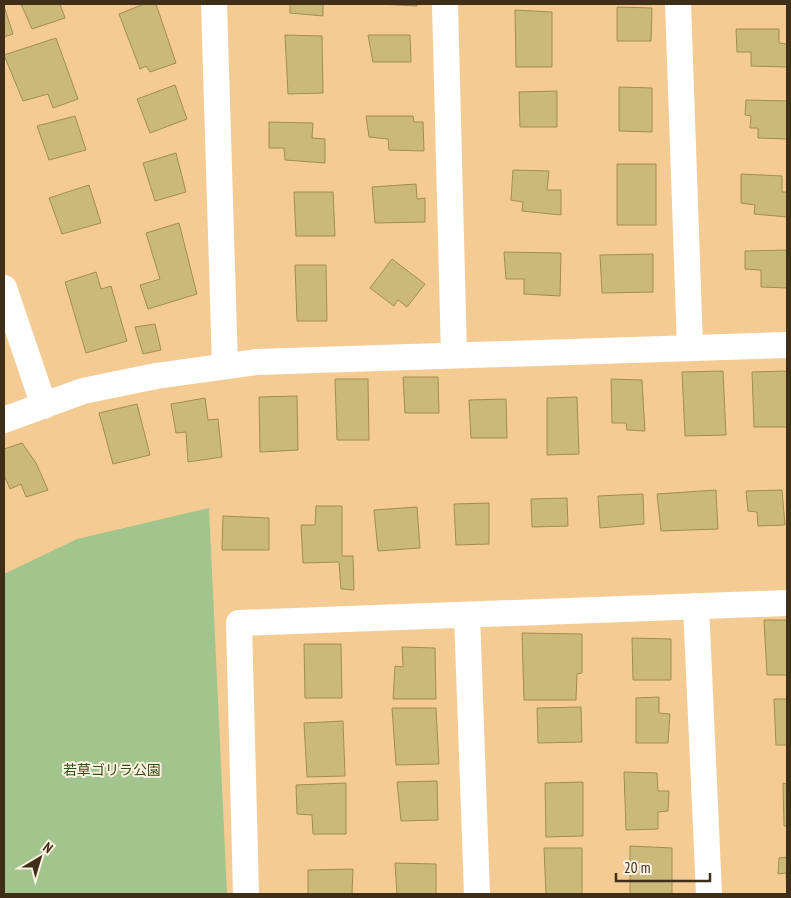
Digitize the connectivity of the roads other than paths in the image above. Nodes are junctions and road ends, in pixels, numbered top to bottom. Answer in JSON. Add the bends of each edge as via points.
{"nodes":[{"id":1,"x":214,"y":4,"type":"edge"},
{"id":2,"x":445,"y":4,"type":"edge"},
{"id":3,"x":678,"y":4,"type":"edge"},
{"id":4,"x":4,"y":288,"type":"edge"},
{"id":5,"x":787,"y":345,"type":"edge"},
{"id":6,"x":690,"y":347,"type":"junction"},
{"id":7,"x":454,"y":355,"type":"junction"},
{"id":8,"x":225,"y":366,"type":"junction"},
{"id":9,"x":44,"y":406,"type":"junction"},
{"id":10,"x":4,"y":420,"type":"edge"},
{"id":11,"x":787,"y":602,"type":"edge"},
{"id":12,"x":696,"y":606,"type":"junction"},
{"id":13,"x":467,"y":614,"type":"junction"},
{"id":14,"x":246,"y":894,"type":"edge"},
{"id":15,"x":477,"y":894,"type":"edge"},
{"id":16,"x":709,"y":894,"type":"edge"}],
"edges":[{"from":1,"to":8,"type":"street"},
{"from":2,"to":7,"type":"street"},
{"from":3,"to":6,"type":"street"},
{"from":4,"to":9,"type":"street"},
{"from":5,"to":6,"type":"street"},
{"from":6,"to":7,"type":"street"},
{"from":7,"to":8,"type":"street","via":[[256,362]]},
{"from":8,"to":9,"type":"street","via":[[82,391]]},
{"from":9,"to":10,"type":"street"},
{"from":11,"to":12,"type":"street"},
{"from":12,"to":13,"type":"street"},
{"from":12,"to":16,"type":"street"},
{"from":13,"to":14,"type":"street","via":[[238,623]]},
{"from":13,"to":15,"type":"street"}]}
